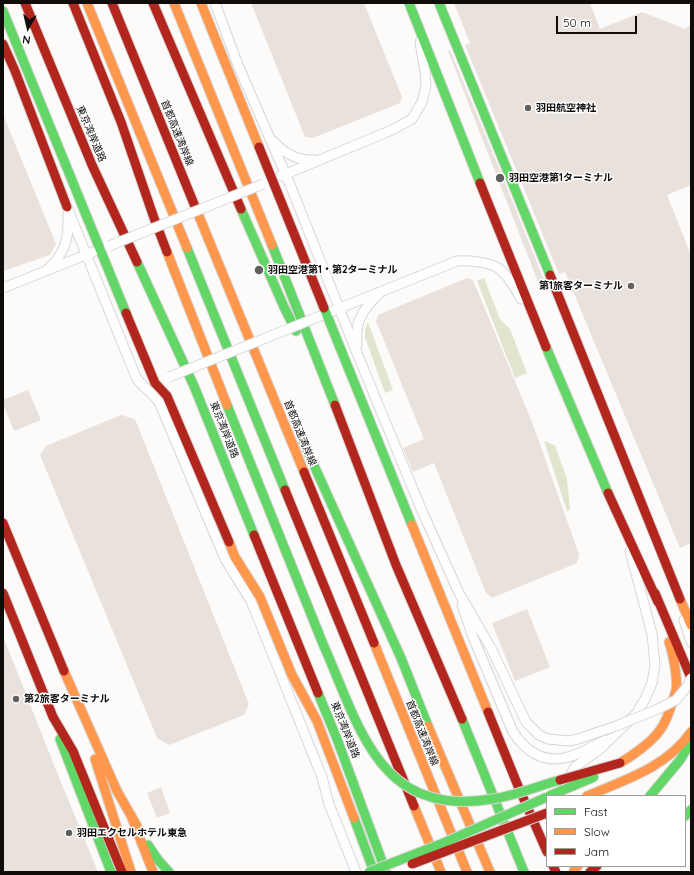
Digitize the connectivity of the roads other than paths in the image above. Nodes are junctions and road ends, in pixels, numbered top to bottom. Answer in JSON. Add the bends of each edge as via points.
{"nodes":[{"id":1,"x":25,"y":3,"type":"edge"},
{"id":2,"x":73,"y":3,"type":"edge"},
{"id":3,"x":86,"y":3,"type":"edge"},
{"id":4,"x":112,"y":3,"type":"edge"},
{"id":5,"x":153,"y":3,"type":"edge"},
{"id":6,"x":174,"y":3,"type":"edge"},
{"id":7,"x":201,"y":3,"type":"edge"},
{"id":8,"x":215,"y":3,"type":"edge"},
{"id":9,"x":409,"y":3,"type":"edge"},
{"id":10,"x":439,"y":3,"type":"edge"},
{"id":11,"x":3,"y":11,"type":"edge"},
{"id":12,"x":416,"y":19,"type":"junction"},
{"id":13,"x":3,"y":44,"type":"edge"},
{"id":14,"x":270,"y":137,"type":"junction"},
{"id":15,"x":320,"y":160,"type":"junction"},
{"id":16,"x":285,"y":174,"type":"junction"},
{"id":17,"x":272,"y":181,"type":"junction"},
{"id":18,"x":67,"y":207,"type":"junction"},
{"id":19,"x":99,"y":249,"type":"junction"},
{"id":20,"x":87,"y":254,"type":"junction"},
{"id":21,"x":44,"y":272,"type":"junction"},
{"id":22,"x":3,"y":288,"type":"edge"},
{"id":23,"x":382,"y":290,"type":"junction"},
{"id":24,"x":339,"y":308,"type":"junction"},
{"id":25,"x":326,"y":314,"type":"junction"},
{"id":26,"x":539,"y":330,"type":"junction"},
{"id":27,"x":254,"y":350,"type":"junction"},
{"id":28,"x":357,"y":353,"type":"junction"},
{"id":29,"x":321,"y":369,"type":"junction"},
{"id":30,"x":155,"y":383,"type":"junction"},
{"id":31,"x":281,"y":391,"type":"dead end"},
{"id":32,"x":300,"y":434,"type":"dead end"},
{"id":33,"x":3,"y":523,"type":"edge"},
{"id":34,"x":624,"y":529,"type":"junction"},
{"id":35,"x":3,"y":592,"type":"edge"},
{"id":36,"x":459,"y":593,"type":"junction"},
{"id":37,"x":655,"y":593,"type":"junction"},
{"id":38,"x":680,"y":599,"type":"junction"},
{"id":39,"x":691,"y":625,"type":"edge"},
{"id":40,"x":691,"y":642,"type":"edge"},
{"id":41,"x":691,"y":678,"type":"edge"},
{"id":42,"x":72,"y":690,"type":"junction"},
{"id":43,"x":53,"y":717,"type":"junction"},
{"id":44,"x":691,"y":732,"type":"edge"},
{"id":45,"x":610,"y":738,"type":"junction"},
{"id":46,"x":691,"y":742,"type":"edge"},
{"id":47,"x":620,"y":763,"type":"junction"},
{"id":48,"x":550,"y":795,"type":"edge"},
{"id":49,"x":561,"y":795,"type":"edge"},
{"id":50,"x":589,"y":795,"type":"edge"},
{"id":51,"x":651,"y":795,"type":"edge"},
{"id":52,"x":546,"y":797,"type":"edge"},
{"id":53,"x":546,"y":813,"type":"edge"},
{"id":54,"x":132,"y":818,"type":"junction"},
{"id":55,"x":546,"y":850,"type":"edge"},
{"id":56,"x":111,"y":872,"type":"edge"},
{"id":57,"x":122,"y":872,"type":"edge"},
{"id":58,"x":131,"y":872,"type":"edge"},
{"id":59,"x":153,"y":872,"type":"edge"},
{"id":60,"x":169,"y":872,"type":"edge"},
{"id":61,"x":356,"y":872,"type":"edge"},
{"id":62,"x":369,"y":872,"type":"edge"},
{"id":63,"x":374,"y":872,"type":"edge"},
{"id":64,"x":387,"y":872,"type":"edge"},
{"id":65,"x":441,"y":872,"type":"edge"},
{"id":66,"x":466,"y":872,"type":"edge"},
{"id":67,"x":490,"y":872,"type":"edge"},
{"id":68,"x":524,"y":872,"type":"edge"}],
"edges":[{"from":1,"to":64,"type":"main road","name":"東京湾岸道路","via":[[87,153],[194,386],[337,739]]},
{"from":2,"to":47,"type":"main road","bridge":true,"via":[[121,122],[156,226],[251,466],[358,725],[370,748],[400,783],[427,797],[460,802],[494,799]]},
{"from":3,"to":65,"type":"main road"},
{"from":4,"to":27,"type":"main road","name":"首都高速湾岸線"},
{"from":5,"to":29,"type":"main road","via":[[284,307],[304,346]]},
{"from":6,"to":29,"type":"main road"},
{"from":7,"to":17,"type":"main road"},
{"from":8,"to":14,"type":"street","via":[[238,65]]},
{"from":9,"to":12,"type":"main road"},
{"from":10,"to":38,"type":"main road","bridge":true},
{"from":11,"to":19,"type":"main road"},
{"from":12,"to":15,"type":"street","via":[[426,86],[422,102],[412,119]]},
{"from":12,"to":26,"type":"main road"},
{"from":13,"to":18,"type":"main road"},
{"from":14,"to":15,"type":"street","via":[[278,147],[294,157]]},
{"from":14,"to":16,"type":"street"},
{"from":15,"to":16,"type":"street"},
{"from":16,"to":17,"type":"street"},
{"from":16,"to":24,"type":"street"},
{"from":17,"to":19,"type":"street","bridge":true},
{"from":17,"to":25,"type":"main road"},
{"from":18,"to":20,"type":"street"},
{"from":18,"to":21,"type":"street","via":[[68,234],[65,245],[61,255]]},
{"from":19,"to":20,"type":"street"},
{"from":19,"to":30,"type":"main road"},
{"from":20,"to":21,"type":"street"},
{"from":20,"to":61,"type":"street","via":[[136,377],[160,404],[225,559],[251,601],[322,777],[329,804]]},
{"from":21,"to":22,"type":"street"},
{"from":23,"to":24,"type":"street"},
{"from":23,"to":26,"type":"street","via":[[458,261],[470,260],[497,267],[505,274]]},
{"from":23,"to":28,"type":"street","via":[[362,313],[356,336]]},
{"from":24,"to":25,"type":"street"},
{"from":24,"to":28,"type":"street"},
{"from":25,"to":30,"type":"street","bridge":true},
{"from":25,"to":55,"type":"main road"},
{"from":26,"to":34,"type":"main road"},
{"from":27,"to":31,"type":"main road","via":[[274,376]]},
{"from":27,"to":66,"type":"main road","name":"首都高速湾岸線"},
{"from":28,"to":36,"type":"street"},
{"from":29,"to":68,"type":"main road","via":[[396,565]]},
{"from":30,"to":63,"type":"main road","via":[[167,396],[235,557],[260,597],[292,675],[317,721]]},
{"from":32,"to":67,"type":"main road","via":[[395,646]]},
{"from":33,"to":42,"type":"main road"},
{"from":34,"to":37,"type":"main road"},
{"from":34,"to":45,"type":"street","via":[[652,634],[655,665],[652,683],[636,714]]},
{"from":35,"to":43,"type":"main road","bridge":true},
{"from":36,"to":41,"type":"street","bridge":true,"via":[[491,648],[526,722],[548,739],[578,739],[658,709],[676,700]]},
{"from":36,"to":45,"type":"street","via":[[464,613],[513,732],[527,749],[547,758],[558,759]]},
{"from":37,"to":41,"type":"main road"},
{"from":37,"to":47,"type":"main road","via":[[673,654],[676,689],[660,730],[633,756]]},
{"from":38,"to":39,"type":"main road"},
{"from":38,"to":40,"type":"street"},
{"from":42,"to":54,"type":"main road","via":[[117,791]]},
{"from":42,"to":58,"type":"main road"},
{"from":43,"to":56,"type":"main road"},
{"from":43,"to":57,"type":"main road","via":[[73,751]]},
{"from":44,"to":50,"type":"main road","via":[[671,755],[644,772]]},
{"from":45,"to":49,"type":"street","via":[[576,767]]},
{"from":46,"to":51,"type":"main road","via":[[680,760]]},
{"from":47,"to":48,"type":"main road","bridge":true,"via":[[597,776]]},
{"from":52,"to":62,"type":"main road","bridge":true,"via":[[441,844]]},
{"from":53,"to":64,"type":"main road","bridge":true,"via":[[445,853]]},
{"from":54,"to":59,"type":"main road"},
{"from":54,"to":60,"type":"main road","via":[[155,856]]}]}
